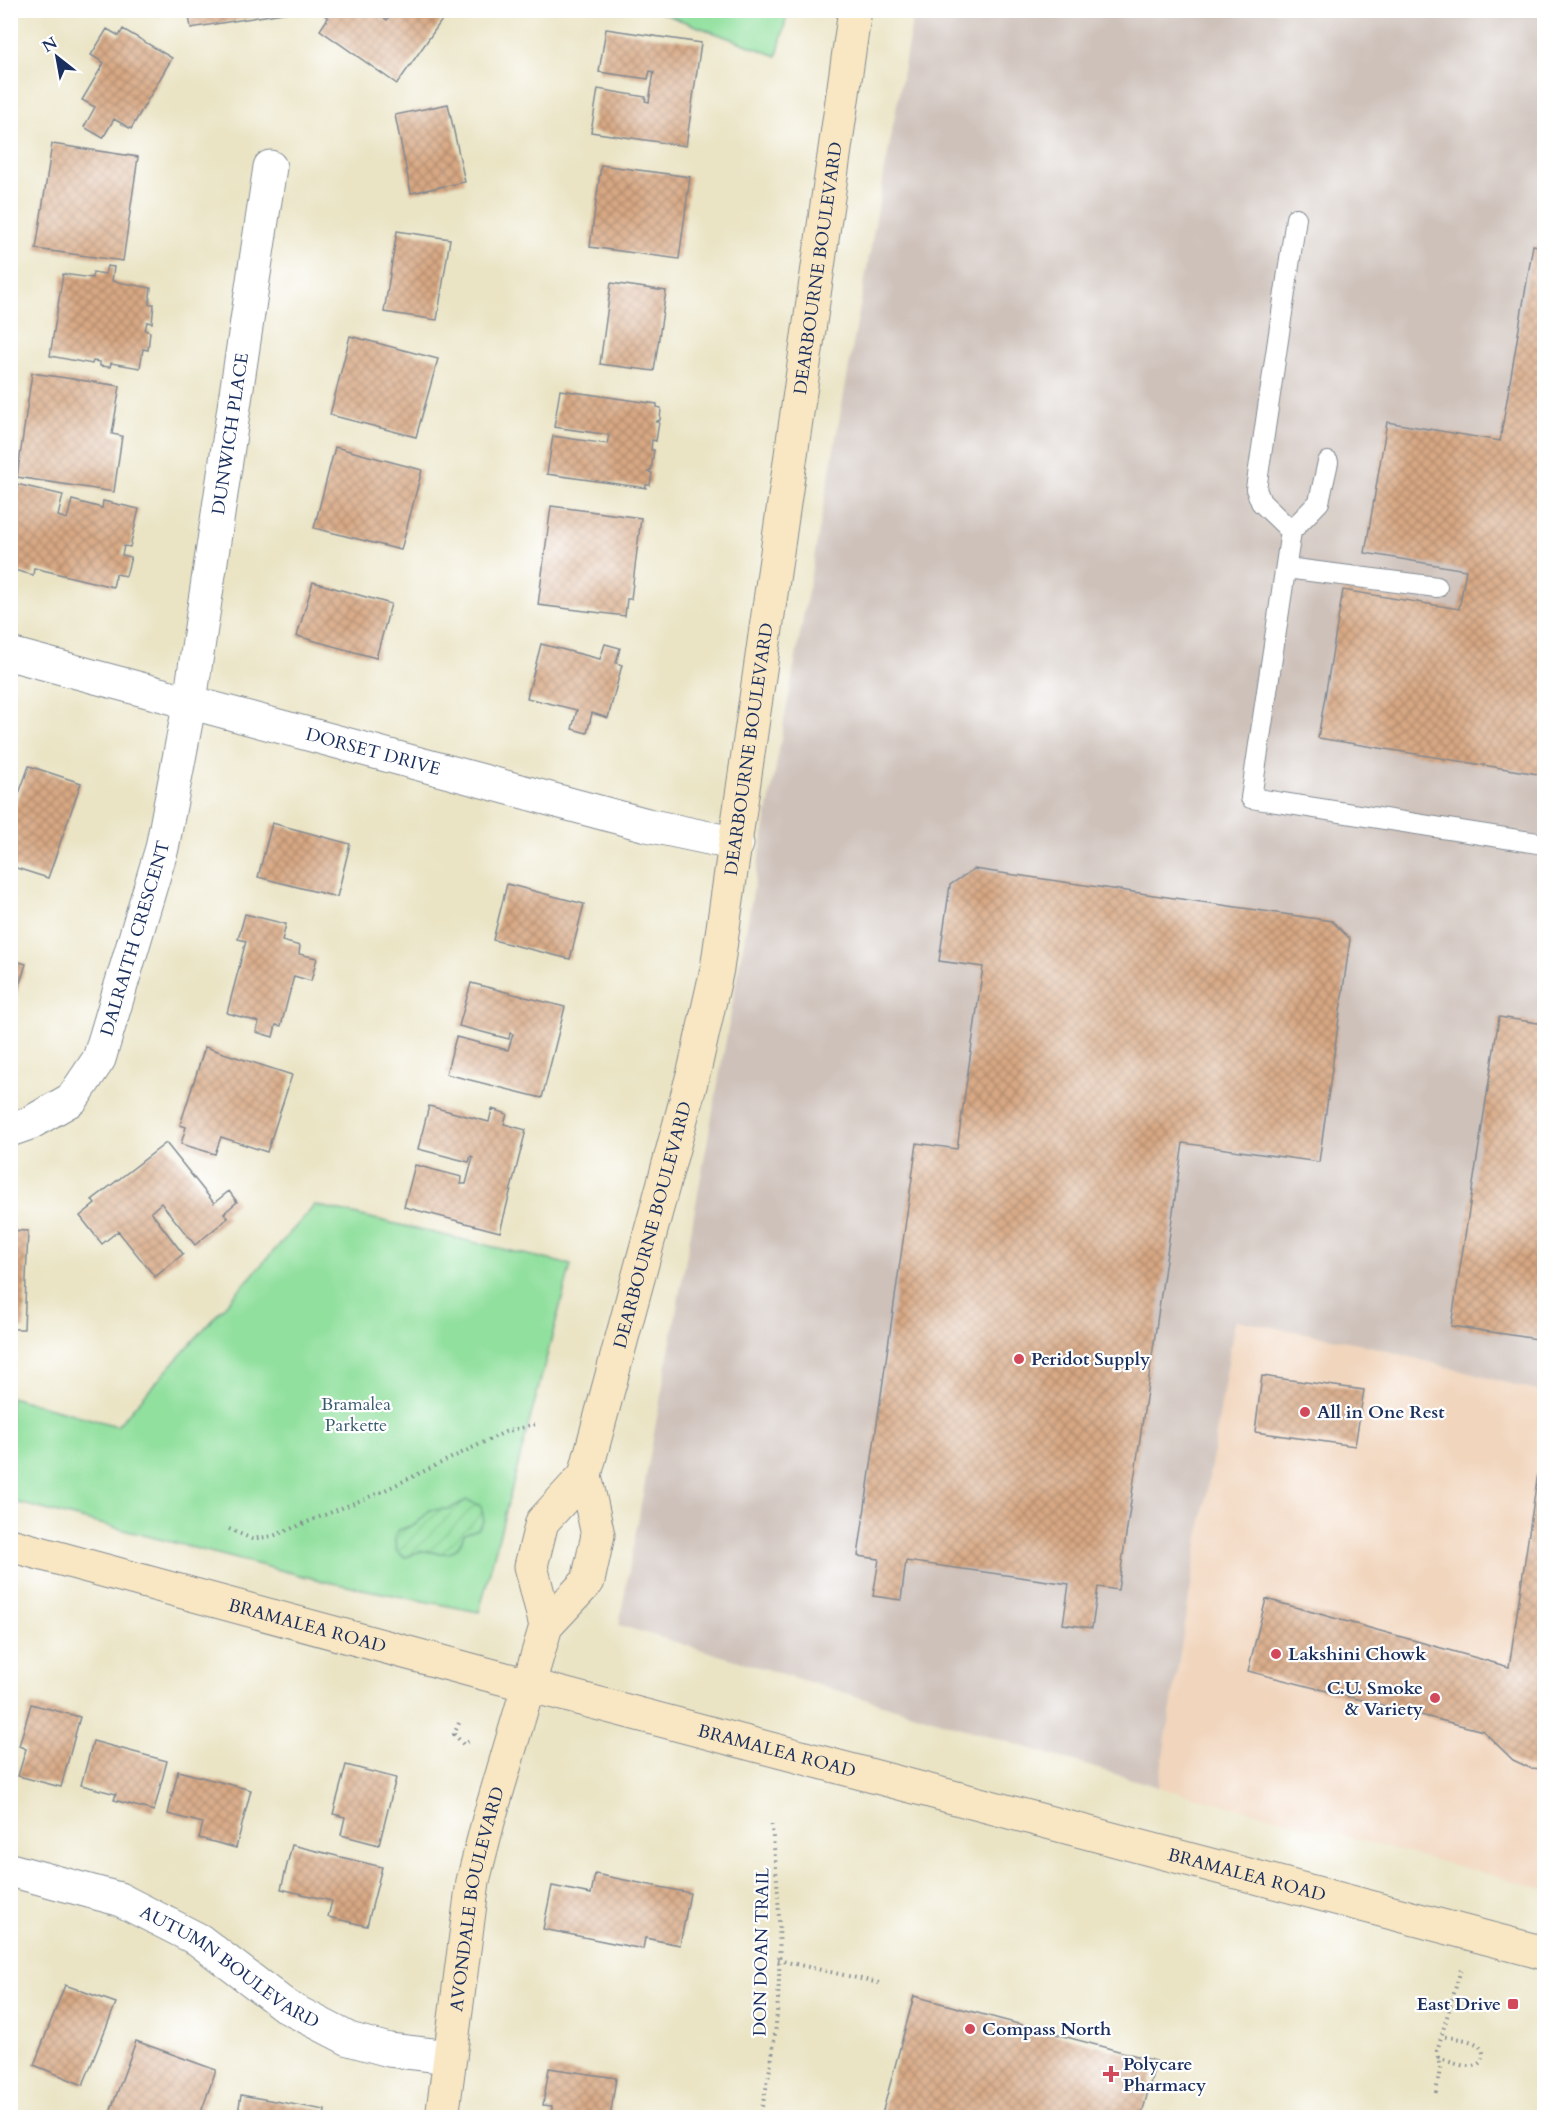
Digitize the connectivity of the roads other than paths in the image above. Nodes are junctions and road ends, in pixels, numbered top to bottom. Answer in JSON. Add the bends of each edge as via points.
{"nodes":[{"id":1,"x":855,"y":10,"type":"edge"},
{"id":2,"x":270,"y":167,"type":"dead end"},
{"id":3,"x":1296,"y":218,"type":"dead end"},
{"id":4,"x":1328,"y":462,"type":"dead end"},
{"id":5,"x":1291,"y":531,"type":"junction"},
{"id":6,"x":1286,"y":568,"type":"junction"},
{"id":7,"x":1437,"y":587,"type":"dead end"},
{"id":8,"x":10,"y":654,"type":"edge"},
{"id":9,"x":190,"y":701,"type":"junction"},
{"id":10,"x":737,"y":844,"type":"junction"},
{"id":11,"x":1545,"y":844,"type":"edge"},
{"id":12,"x":10,"y":1130,"type":"edge"},
{"id":13,"x":585,"y":1475,"type":"junction"},
{"id":14,"x":10,"y":1545,"type":"edge"},
{"id":15,"x":546,"y":1626,"type":"junction"},
{"id":16,"x":528,"y":1685,"type":"junction"},
{"id":17,"x":10,"y":1870,"type":"edge"},
{"id":18,"x":1545,"y":1953,"type":"edge"},
{"id":19,"x":450,"y":2057,"type":"junction"},
{"id":20,"x":442,"y":2118,"type":"edge"}],
"edges":[{"from":1,"to":10,"type":"street","name":"DEARBOURNE BOULEVARD"},
{"from":2,"to":9,"type":"street","name":"DUNWICH PLACE"},
{"from":3,"to":5,"type":"lane","via":[[1256,489],[1261,502]]},
{"from":4,"to":5,"type":"lane","via":[[1319,502]]},
{"from":5,"to":6,"type":"lane"},
{"from":6,"to":7,"type":"lane"},
{"from":6,"to":11,"type":"lane","via":[[1251,798]]},
{"from":8,"to":9,"type":"street","name":"DORSET DRIVE"},
{"from":9,"to":10,"type":"street","name":"DORSET DRIVE","via":[[647,825]]},
{"from":9,"to":12,"type":"street","name":"DALRAITH CRESCENT","via":[[162,848],[99,1059],[72,1099]]},
{"from":10,"to":13,"type":"street","name":"DEARBOURNE BOULEVARD","via":[[717,969],[695,1067]]},
{"from":13,"to":15,"type":"street","name":"DEARBOURNE BOULEVARD","via":[[598,1535],[588,1581]]},
{"from":13,"to":15,"type":"street","name":"DEARBOURNE BOULEVARD","via":[[542,1522],[531,1566]]},
{"from":14,"to":16,"type":"street","name":"BRAMALEA ROAD"},
{"from":15,"to":16,"type":"street","name":"DEARBOURNE BOULEVARD"},
{"from":16,"to":18,"type":"street","name":"BRAMALEA ROAD"},
{"from":16,"to":19,"type":"street","name":"AVONDALE BOULEVARD","via":[[473,1881]]},
{"from":17,"to":19,"type":"street","name":"AUTUMN BOULEVARD","via":[[119,1899],[199,1940],[287,2007],[349,2039],[389,2050]]},
{"from":19,"to":20,"type":"street","name":"AVONDALE BOULEVARD"}]}
